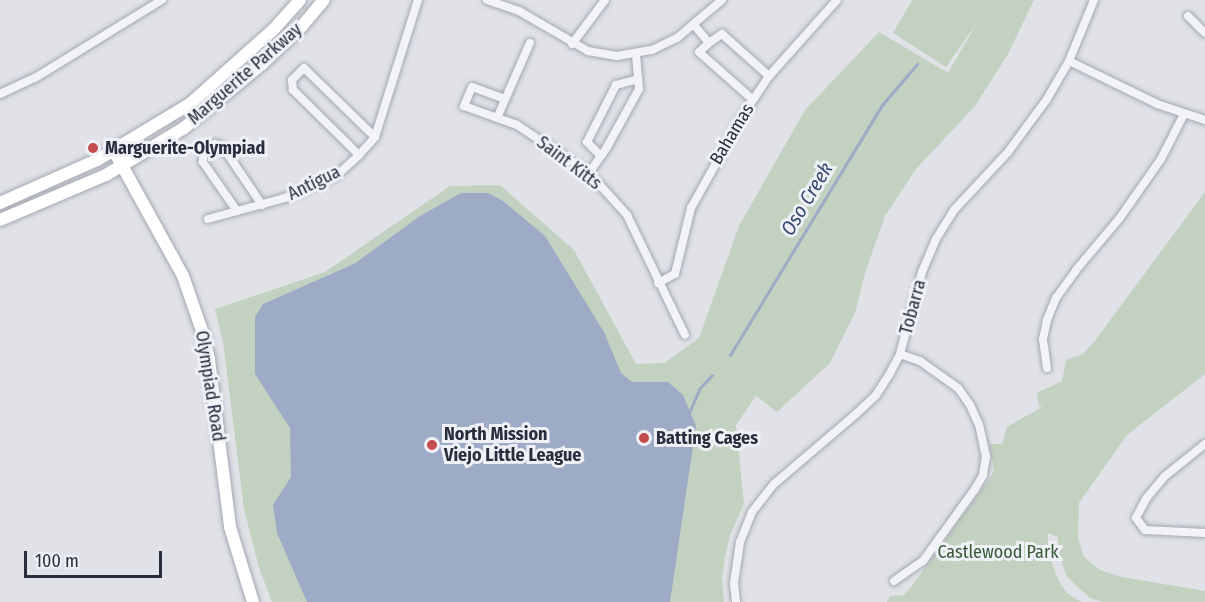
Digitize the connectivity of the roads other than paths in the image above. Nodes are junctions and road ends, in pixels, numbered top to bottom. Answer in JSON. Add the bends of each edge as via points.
{"nodes":[{"id":1,"x":162,"y":0,"type":"edge"},
{"id":2,"x":300,"y":0,"type":"edge"},
{"id":3,"x":324,"y":0,"type":"edge"},
{"id":4,"x":418,"y":0,"type":"edge"},
{"id":5,"x":487,"y":0,"type":"edge"},
{"id":6,"x":605,"y":0,"type":"edge"},
{"id":7,"x":722,"y":0,"type":"edge"},
{"id":8,"x":837,"y":0,"type":"edge"},
{"id":9,"x":1094,"y":0,"type":"edge"},
{"id":10,"x":1188,"y":16,"type":"dead end"},
{"id":11,"x":694,"y":25,"type":"junction"},
{"id":12,"x":1205,"y":33,"type":"edge"},
{"id":13,"x":530,"y":42,"type":"dead end"},
{"id":14,"x":710,"y":43,"type":"junction"},
{"id":15,"x":572,"y":44,"type":"junction"},
{"id":16,"x":636,"y":55,"type":"junction"},
{"id":17,"x":1069,"y":61,"type":"junction"},
{"id":18,"x":769,"y":75,"type":"junction"},
{"id":19,"x":638,"y":79,"type":"junction"},
{"id":20,"x":0,"y":94,"type":"edge"},
{"id":21,"x":505,"y":99,"type":"junction"},
{"id":22,"x":753,"y":100,"type":"junction"},
{"id":23,"x":1184,"y":114,"type":"junction"},
{"id":24,"x":497,"y":118,"type":"junction"},
{"id":25,"x":1205,"y":120,"type":"edge"},
{"id":26,"x":375,"y":137,"type":"junction"},
{"id":27,"x":114,"y":151,"type":"junction"},
{"id":28,"x":359,"y":154,"type":"junction"},
{"id":29,"x":601,"y":156,"type":"junction"},
{"id":30,"x":122,"y":166,"type":"junction"},
{"id":31,"x":589,"y":173,"type":"junction"},
{"id":32,"x":0,"y":203,"type":"edge"},
{"id":33,"x":262,"y":205,"type":"junction"},
{"id":34,"x":237,"y":212,"type":"junction"},
{"id":35,"x":208,"y":219,"type":"dead end"},
{"id":36,"x":0,"y":220,"type":"edge"},
{"id":37,"x":658,"y":284,"type":"junction"},
{"id":38,"x":686,"y":335,"type":"dead end"},
{"id":39,"x":900,"y":354,"type":"junction"},
{"id":40,"x":1047,"y":368,"type":"dead end"},
{"id":41,"x":1205,"y":444,"type":"edge"},
{"id":42,"x":1205,"y":533,"type":"edge"},
{"id":43,"x":894,"y":581,"type":"dead end"},
{"id":44,"x":253,"y":602,"type":"edge"},
{"id":45,"x":736,"y":602,"type":"edge"}],
"edges":[{"from":1,"to":20,"type":"street","via":[[35,78]]},
{"from":2,"to":27,"type":"main road","name":"Marguerite Parkway","via":[[273,30],[190,103]]},
{"from":3,"to":30,"type":"main road","name":"Marguerite Parkway","via":[[302,26],[221,99],[184,128]]},
{"from":4,"to":26,"type":"street","name":"Antigua"},
{"from":5,"to":15,"type":"street","via":[[519,11]]},
{"from":6,"to":15,"type":"street"},
{"from":7,"to":11,"type":"street"},
{"from":8,"to":18,"type":"street","name":"Bahamas"},
{"from":9,"to":17,"type":"street","name":"Tobarra"},
{"from":10,"to":12,"type":"street"},
{"from":11,"to":14,"type":"street"},
{"from":11,"to":16,"type":"street","via":[[677,38]]},
{"from":13,"to":21,"type":"street"},
{"from":14,"to":18,"type":"street","via":[[722,34]]},
{"from":14,"to":22,"type":"street","via":[[699,52]]},
{"from":15,"to":16,"type":"street","via":[[617,56]]},
{"from":16,"to":19,"type":"street"},
{"from":17,"to":23,"type":"street"},
{"from":17,"to":39,"type":"street","name":"Tobarra","via":[[1030,123],[954,210],[936,239],[922,272]]},
{"from":18,"to":22,"type":"street","name":"Bahamas"},
{"from":19,"to":29,"type":"street","via":[[639,89]]},
{"from":19,"to":29,"type":"street","via":[[616,85],[587,142]]},
{"from":21,"to":24,"type":"street"},
{"from":21,"to":24,"type":"street","name":"Saint Kitts","via":[[472,87],[465,106]]},
{"from":22,"to":37,"type":"street","name":"Bahamas","via":[[691,208],[675,274]]},
{"from":23,"to":25,"type":"street"},
{"from":23,"to":40,"type":"street","via":[[1161,159],[1056,298],[1043,339]]},
{"from":24,"to":31,"type":"street","name":"Saint Kitts","via":[[517,125]]},
{"from":26,"to":28,"type":"street","name":"Antigua"},
{"from":26,"to":28,"type":"street","via":[[304,68],[292,80],[293,90]]},
{"from":27,"to":30,"type":"main road","name":"Olympiad Road"},
{"from":27,"to":32,"type":"main road","name":"Marguerite Parkway"},
{"from":28,"to":33,"type":"street","name":"Antigua","via":[[337,175]]},
{"from":29,"to":31,"type":"street"},
{"from":30,"to":36,"type":"main road","name":"Marguerite Parkway","via":[[53,200]]},
{"from":30,"to":44,"type":"main road","name":"Olympiad Road","via":[[183,276],[202,331],[230,527]]},
{"from":31,"to":37,"type":"street","name":"Saint Kitts","via":[[627,215]]},
{"from":33,"to":34,"type":"street","name":"Antigua"},
{"from":33,"to":34,"type":"street","via":[[223,147],[215,144],[203,153],[203,162]]},
{"from":34,"to":35,"type":"street","name":"Antigua"},
{"from":37,"to":38,"type":"street","name":"Saint Kitts"},
{"from":39,"to":43,"type":"street","via":[[920,361],[958,388],[979,425],[986,457],[975,489],[923,561]]},
{"from":39,"to":45,"type":"street","name":"Tobarra","via":[[870,401],[762,496],[740,542],[734,583]]},
{"from":41,"to":42,"type":"street","via":[[1165,476],[1136,518],[1145,530]]}]}
